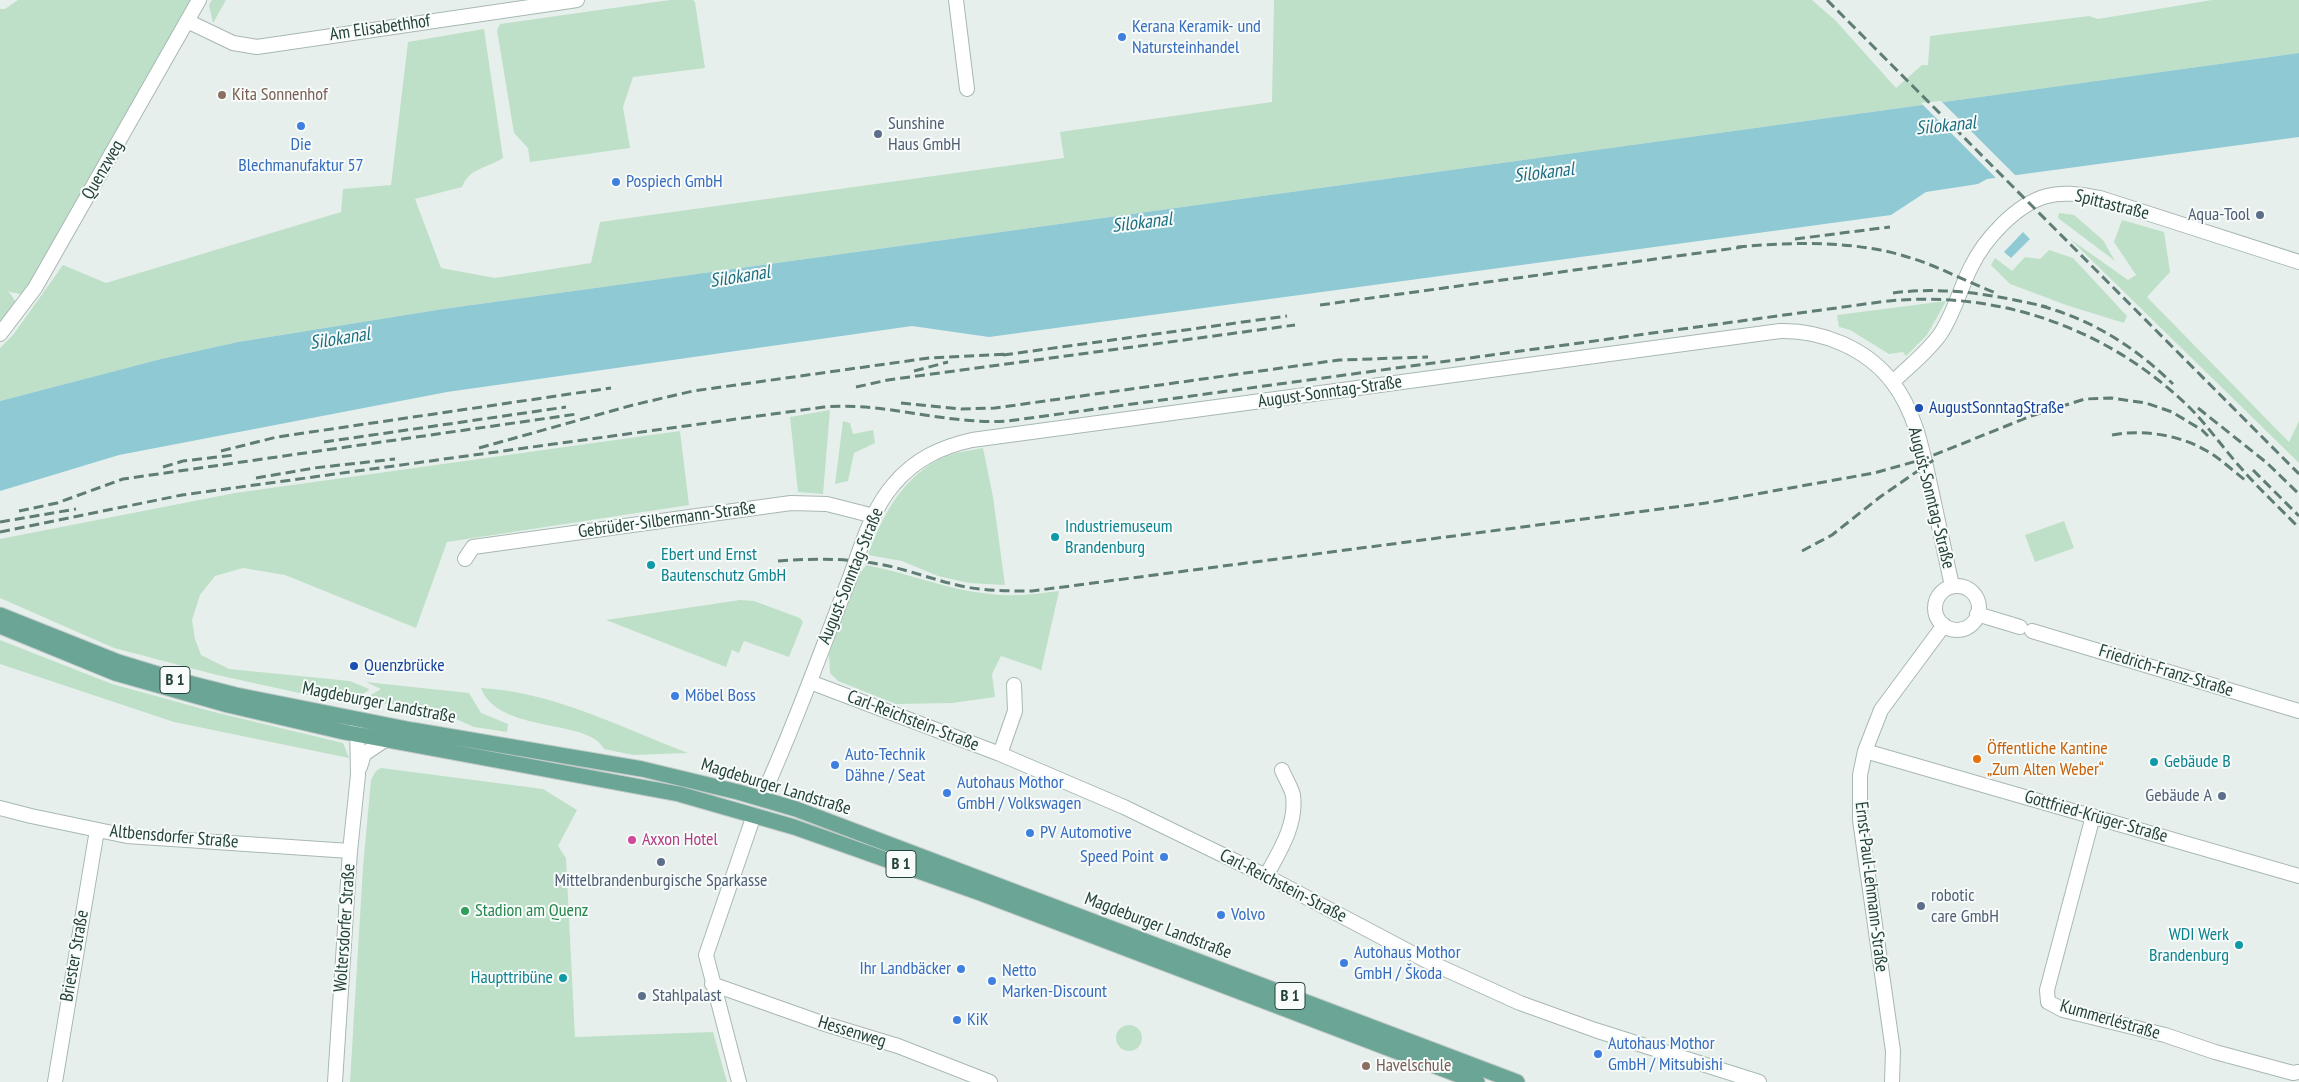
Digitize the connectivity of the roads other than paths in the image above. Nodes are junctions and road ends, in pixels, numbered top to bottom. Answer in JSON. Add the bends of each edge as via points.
{"nodes":[{"id":1,"x":199,"y":0,"type":"edge"},
{"id":2,"x":577,"y":0,"type":"edge"},
{"id":3,"x":956,"y":0,"type":"edge"},
{"id":4,"x":187,"y":21,"type":"junction"},
{"id":5,"x":967,"y":88,"type":"dead end"},
{"id":6,"x":2299,"y":262,"type":"edge"},
{"id":7,"x":0,"y":334,"type":"edge"},
{"id":8,"x":1893,"y":382,"type":"junction"},
{"id":9,"x":874,"y":516,"type":"junction"},
{"id":10,"x":465,"y":559,"type":"dead end"},
{"id":11,"x":1952,"y":586,"type":"junction"},
{"id":12,"x":1977,"y":614,"type":"junction"},
{"id":13,"x":0,"y":615,"type":"edge"},
{"id":14,"x":1944,"y":625,"type":"junction"},
{"id":15,"x":0,"y":626,"type":"edge"},
{"id":16,"x":810,"y":682,"type":"junction"},
{"id":17,"x":1014,"y":685,"type":"dead end"},
{"id":18,"x":2299,"y":711,"type":"edge"},
{"id":19,"x":357,"y":718,"type":"junction"},
{"id":20,"x":358,"y":734,"type":"junction"},
{"id":21,"x":385,"y":740,"type":"junction"},
{"id":22,"x":1865,"y":751,"type":"junction"},
{"id":23,"x":1000,"y":754,"type":"junction"},
{"id":24,"x":1282,"y":770,"type":"dead end"},
{"id":25,"x":358,"y":775,"type":"junction"},
{"id":26,"x":761,"y":799,"type":"junction"},
{"id":27,"x":0,"y":808,"type":"edge"},
{"id":28,"x":754,"y":815,"type":"junction"},
{"id":29,"x":2093,"y":816,"type":"junction"},
{"id":30,"x":96,"y":830,"type":"junction"},
{"id":31,"x":350,"y":851,"type":"junction"},
{"id":32,"x":1266,"y":876,"type":"junction"},
{"id":33,"x":2299,"y":876,"type":"edge"},
{"id":34,"x":712,"y":984,"type":"junction"},
{"id":35,"x":2299,"y":1072,"type":"edge"},
{"id":36,"x":55,"y":1082,"type":"edge"},
{"id":37,"x":335,"y":1082,"type":"edge"},
{"id":38,"x":739,"y":1082,"type":"edge"},
{"id":39,"x":990,"y":1082,"type":"edge"},
{"id":40,"x":1477,"y":1082,"type":"edge"},
{"id":41,"x":1517,"y":1082,"type":"edge"},
{"id":42,"x":1759,"y":1082,"type":"edge"},
{"id":43,"x":1892,"y":1082,"type":"edge"}],
"edges":[{"from":1,"to":4,"type":"street","name":"Quenzweg"},
{"from":2,"to":4,"type":"street","name":"Am Elisabethhof","via":[[257,47],[232,43]]},
{"from":3,"to":5,"type":"street"},
{"from":4,"to":7,"type":"street","name":"Quenzweg","via":[[35,288]]},
{"from":6,"to":8,"type":"street","name":"Spittastraße","via":[[2100,198],[2074,194],[2046,196],[2021,210],[1986,242],[1971,266],[1942,332]]},
{"from":8,"to":9,"type":"street","name":"August-Sonntag-Straße","via":[[1859,353],[1832,339],[1801,331],[1780,331],[972,440],[942,449],[916,463],[893,484]]},
{"from":8,"to":11,"type":"street","name":"August-Sonntag-Straße","via":[[1919,439]]},
{"from":9,"to":10,"type":"street","name":"Gebrüder-Silbermann-Straße","via":[[827,504],[791,503],[473,547]]},
{"from":9,"to":16,"type":"street","name":"August-Sonntag-Straße"},
{"from":11,"to":12,"type":"street","via":[[1965,587],[1973,593],[1978,601]]},
{"from":11,"to":14,"type":"street","via":[[1941,593],[1937,604],[1937,614]]},
{"from":12,"to":14,"type":"street","via":[[1973,622],[1961,629],[1954,630]]},
{"from":12,"to":18,"type":"street","name":"Friedrich-Franz-Straße"},
{"from":13,"to":19,"type":"main road","name":"Magdeburger Landstraße","number":"B 1","via":[[118,662],[177,680]]},
{"from":14,"to":22,"type":"street","name":"Ernst-Paul-Lehmann-Straße","via":[[1880,710]]},
{"from":15,"to":20,"type":"main road","name":"Magdeburger Landstraße","number":"B 1","via":[[115,673],[228,705]]},
{"from":16,"to":23,"type":"street","name":"Carl-Reichstein-Straße"},
{"from":16,"to":26,"type":"street","name":"August-Sonntag-Straße"},
{"from":17,"to":23,"type":"street","via":[[1015,711]]},
{"from":19,"to":20,"type":"street","name":"Woltersdorfer Straße"},
{"from":19,"to":26,"type":"main road","name":"Magdeburger Landstraße","number":"B 1","via":[[642,769]]},
{"from":20,"to":21,"type":"main road","name":"Magdeburger Landstraße","number":"B 1"},
{"from":20,"to":25,"type":"street","name":"Woltersdorfer Straße"},
{"from":21,"to":25,"type":"street","name":"Woltersdorfer Straße","via":[[364,754]]},
{"from":21,"to":28,"type":"main road","name":"Magdeburger Landstraße","number":"B 1","via":[[647,787]]},
{"from":22,"to":29,"type":"street","name":"Gottfried-Krüger-Straße"},
{"from":22,"to":43,"type":"street","name":"Ernst-Paul-Lehmann-Straße","via":[[1860,775],[1860,820],[1893,1051]]},
{"from":23,"to":32,"type":"street","name":"Carl-Reichstein-Straße","via":[[1124,807]]},
{"from":24,"to":32,"type":"street","via":[[1293,795],[1292,817],[1286,841]]},
{"from":25,"to":31,"type":"street","name":"Woltersdorfer Straße"},
{"from":26,"to":28,"type":"main road"},
{"from":26,"to":41,"type":"main road","name":"Magdeburger Landstraße","number":"B 1","via":[[883,841]]},
{"from":27,"to":30,"type":"street","name":"Altbensdorfer Straße"},
{"from":28,"to":34,"type":"street","via":[[708,947],[706,962]]},
{"from":28,"to":40,"type":"main road","name":"Magdeburger Landstraße","number":"B 1","via":[[832,839],[983,894]]},
{"from":29,"to":33,"type":"street","name":"Gottfried-Krüger-Straße"},
{"from":29,"to":35,"type":"street","name":"Kummerléstraße","via":[[2047,990],[2048,1002],[2063,1010]]},
{"from":30,"to":31,"type":"street","name":"Altbensdorfer Straße","via":[[160,840]]},
{"from":30,"to":36,"type":"street","name":"Briester Straße"},
{"from":31,"to":37,"type":"street","name":"Woltersdorfer Straße"},
{"from":32,"to":42,"type":"street","name":"Carl-Reichstein-Straße","via":[[1425,960],[1520,1003]]},
{"from":34,"to":38,"type":"street"},
{"from":34,"to":39,"type":"street","name":"Hessenweg","via":[[898,1046]]}]}
